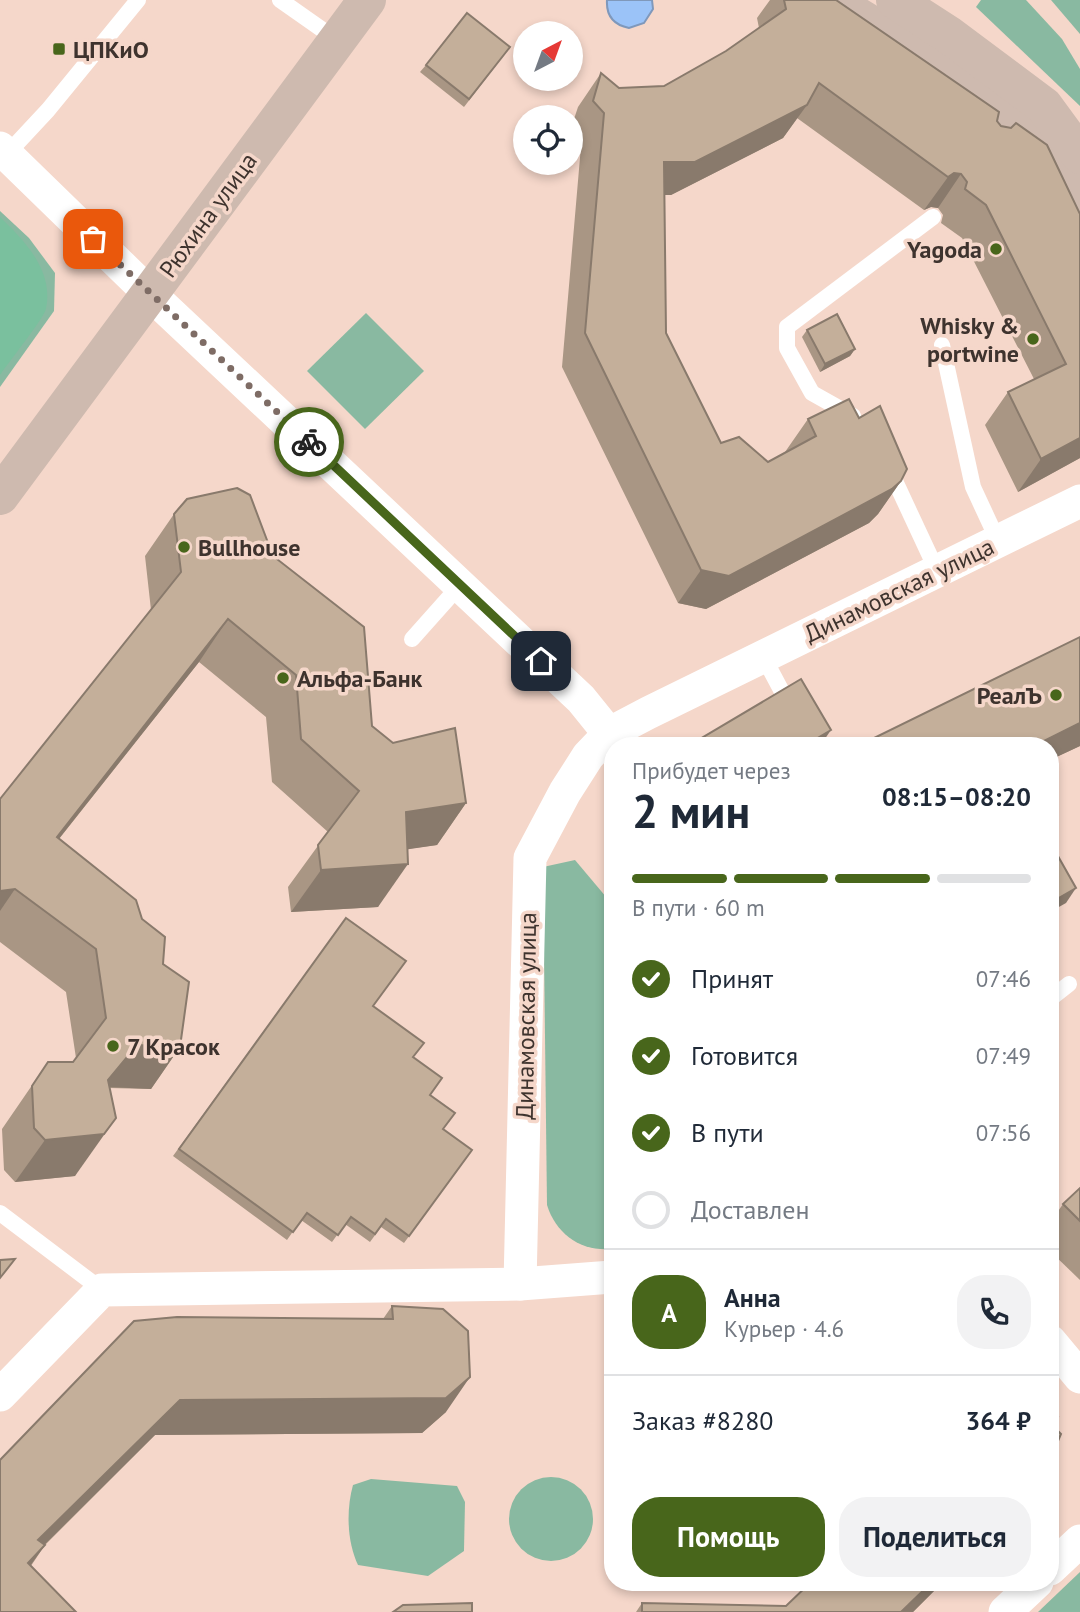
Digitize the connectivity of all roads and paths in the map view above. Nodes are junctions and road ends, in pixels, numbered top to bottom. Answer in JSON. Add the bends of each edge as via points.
{"nodes":[{"id":1,"x":138,"y":0,"type":"edge"},
{"id":2,"x":280,"y":0,"type":"edge"},
{"id":3,"x":367,"y":0,"type":"edge"},
{"id":4,"x":831,"y":0,"type":"edge"},
{"id":5,"x":895,"y":0,"type":"edge"},
{"id":6,"x":337,"y":40,"type":"junction"},
{"id":7,"x":941,"y":48,"type":"junction"},
{"id":8,"x":3,"y":151,"type":"edge"},
{"id":9,"x":1080,"y":155,"type":"edge"},
{"id":10,"x":1080,"y":208,"type":"edge"},
{"id":11,"x":933,"y":217,"type":"dead end"},
{"id":12,"x":150,"y":294,"type":"junction"},
{"id":13,"x":943,"y":345,"type":"dead end"},
{"id":14,"x":859,"y":424,"type":"edge"},
{"id":15,"x":883,"y":456,"type":"edge"},
{"id":16,"x":0,"y":496,"type":"edge"},
{"id":17,"x":1080,"y":501,"type":"edge"},
{"id":18,"x":998,"y":541,"type":"junction"},
{"id":19,"x":937,"y":571,"type":"junction"},
{"id":20,"x":461,"y":584,"type":"junction"},
{"id":21,"x":412,"y":639,"type":"dead end"},
{"id":22,"x":763,"y":656,"type":"junction"},
{"id":23,"x":612,"y":737,"type":"edge"},
{"id":24,"x":618,"y":737,"type":"edge"},
{"id":25,"x":806,"y":737,"type":"edge"},
{"id":26,"x":604,"y":746,"type":"edge"},
{"id":27,"x":1069,"y":984,"type":"dead end"},
{"id":28,"x":1059,"y":992,"type":"edge"},
{"id":29,"x":0,"y":1213,"type":"edge"},
{"id":30,"x":604,"y":1278,"type":"edge"},
{"id":31,"x":520,"y":1284,"type":"junction"},
{"id":32,"x":102,"y":1290,"type":"junction"},
{"id":33,"x":1059,"y":1352,"type":"edge"},
{"id":34,"x":1080,"y":1377,"type":"edge"},
{"id":35,"x":0,"y":1395,"type":"edge"},
{"id":36,"x":1080,"y":1541,"type":"edge"},
{"id":37,"x":1059,"y":1561,"type":"edge"},
{"id":38,"x":1027,"y":1591,"type":"edge"},
{"id":39,"x":1005,"y":1612,"type":"edge"}],
"edges":[{"from":1,"to":8,"type":"lane","via":[[48,110]]},
{"from":2,"to":6,"type":"lane"},
{"from":3,"to":6,"type":"street","name":"Рюхина улица"},
{"from":4,"to":7,"type":"street"},
{"from":5,"to":7,"type":"street"},
{"from":6,"to":12,"type":"street","name":"Рюхина улица"},
{"from":7,"to":9,"type":"street","via":[[1044,106]]},
{"from":7,"to":10,"type":"street","via":[[1006,123],[1023,127]]},
{"from":8,"to":12,"type":"street"},
{"from":11,"to":14,"type":"lane","via":[[787,327],[787,348],[812,393],[851,414]]},
{"from":12,"to":16,"type":"street","name":"Рюхина улица"},
{"from":12,"to":20,"type":"street"},
{"from":13,"to":18,"type":"lane","via":[[972,487]]},
{"from":15,"to":19,"type":"lane"},
{"from":17,"to":18,"type":"street","name":"Динамовская улица"},
{"from":18,"to":19,"type":"street","name":"Динамовская улица"},
{"from":19,"to":22,"type":"street","name":"Динамовская улица"},
{"from":20,"to":21,"type":"lane"},
{"from":20,"to":23,"type":"street","via":[[581,699]]},
{"from":22,"to":24,"type":"street","name":"Динамовская улица"},
{"from":22,"to":25,"type":"lane"},
{"from":26,"to":31,"type":"street","name":"Динамовская улица","via":[[588,756],[530,858]]},
{"from":27,"to":28,"type":"lane"},
{"from":29,"to":32,"type":"lane"},
{"from":30,"to":31,"type":"street"},
{"from":31,"to":32,"type":"street"},
{"from":32,"to":35,"type":"street"},
{"from":33,"to":34,"type":"street"},
{"from":36,"to":37,"type":"street"},
{"from":38,"to":39,"type":"street"}]}
